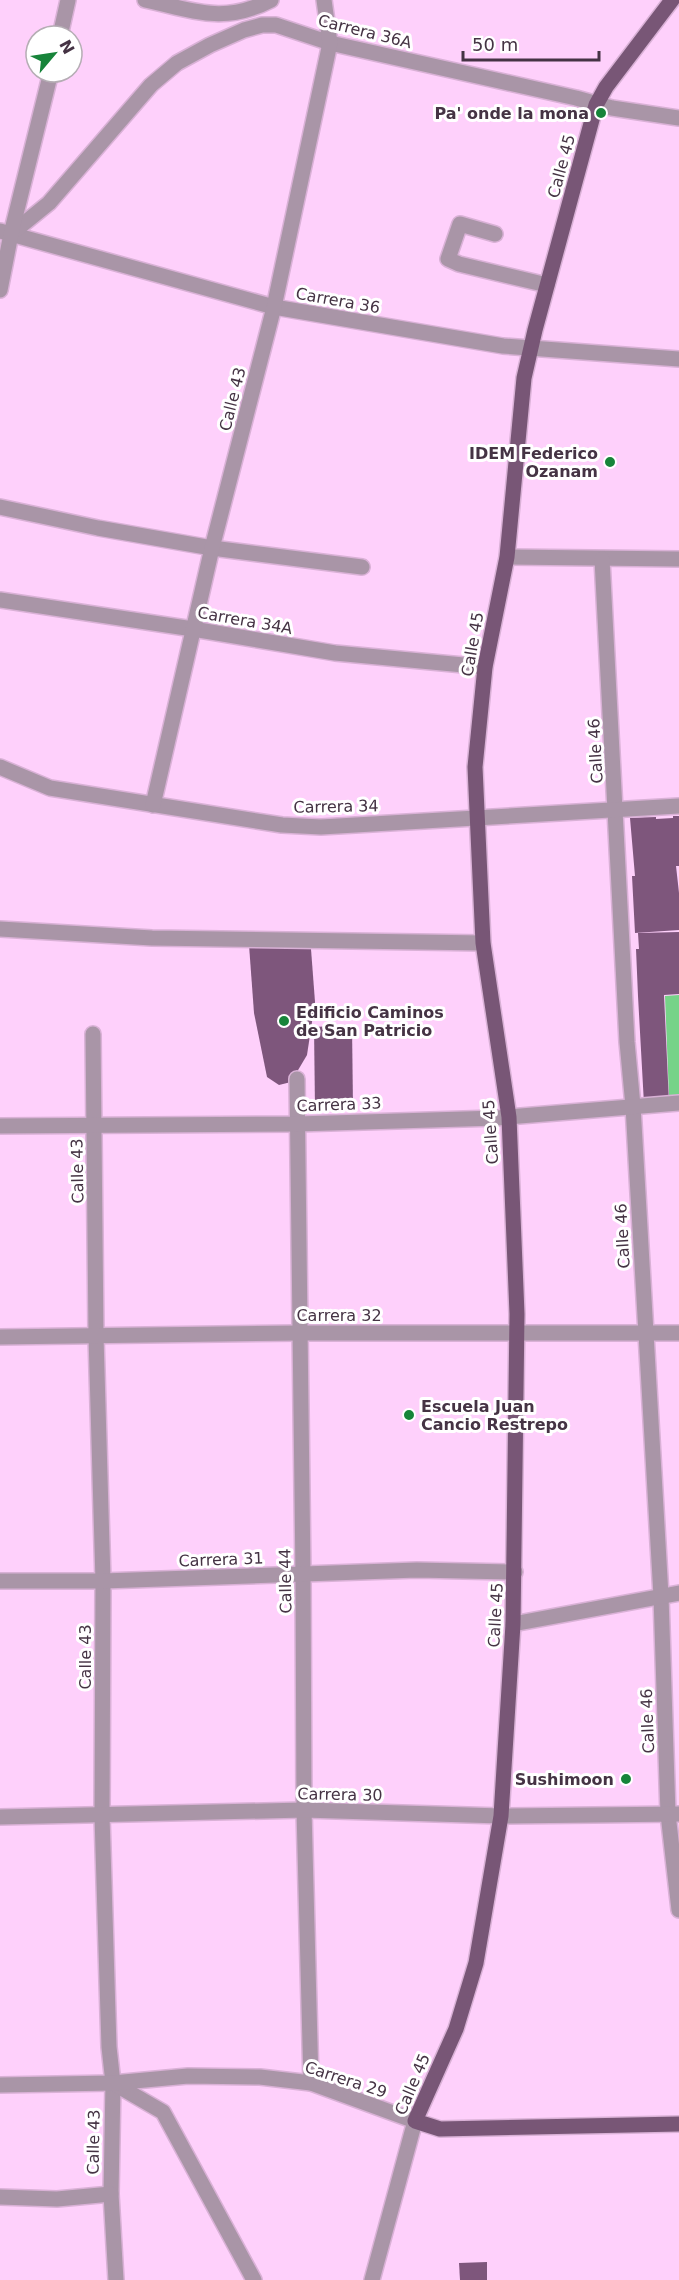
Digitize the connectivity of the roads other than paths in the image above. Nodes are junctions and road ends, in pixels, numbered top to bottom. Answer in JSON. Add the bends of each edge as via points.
{"nodes":[{"id":1,"x":68,"y":0,"type":"edge"},
{"id":2,"x":144,"y":0,"type":"edge"},
{"id":3,"x":271,"y":0,"type":"edge"},
{"id":4,"x":324,"y":0,"type":"edge"},
{"id":5,"x":672,"y":0,"type":"edge"},
{"id":6,"x":63,"y":24,"type":"edge"},
{"id":7,"x":330,"y":43,"type":"junction"},
{"id":8,"x":48,"y":84,"type":"edge"},
{"id":9,"x":596,"y":105,"type":"junction"},
{"id":10,"x":679,"y":117,"type":"edge"},
{"id":11,"x":5,"y":232,"type":"edge"},
{"id":12,"x":495,"y":234,"type":"dead end"},
{"id":13,"x":547,"y":285,"type":"junction"},
{"id":14,"x":0,"y":290,"type":"edge"},
{"id":15,"x":274,"y":307,"type":"junction"},
{"id":16,"x":531,"y":349,"type":"junction"},
{"id":17,"x":679,"y":359,"type":"edge"},
{"id":18,"x":0,"y":507,"type":"edge"},
{"id":19,"x":212,"y":548,"type":"junction"},
{"id":20,"x":507,"y":557,"type":"junction"},
{"id":21,"x":602,"y":559,"type":"junction"},
{"id":22,"x":679,"y":559,"type":"edge"},
{"id":23,"x":362,"y":567,"type":"dead end"},
{"id":24,"x":0,"y":600,"type":"edge"},
{"id":25,"x":193,"y":629,"type":"junction"},
{"id":26,"x":485,"y":667,"type":"junction"},
{"id":27,"x":0,"y":767,"type":"edge"},
{"id":28,"x":153,"y":805,"type":"junction"},
{"id":29,"x":679,"y":806,"type":"edge"},
{"id":30,"x":616,"y":810,"type":"junction"},
{"id":31,"x":476,"y":817,"type":"junction"},
{"id":32,"x":0,"y":929,"type":"edge"},
{"id":33,"x":483,"y":943,"type":"junction"},
{"id":34,"x":93,"y":1034,"type":"dead end"},
{"id":35,"x":297,"y":1079,"type":"dead end"},
{"id":36,"x":679,"y":1103,"type":"edge"},
{"id":37,"x":633,"y":1106,"type":"junction"},
{"id":38,"x":509,"y":1117,"type":"junction"},
{"id":39,"x":297,"y":1124,"type":"junction"},
{"id":40,"x":0,"y":1126,"type":"edge"},
{"id":41,"x":94,"y":1126,"type":"junction"},
{"id":42,"x":517,"y":1332,"type":"junction"},
{"id":43,"x":646,"y":1332,"type":"junction"},
{"id":44,"x":299,"y":1333,"type":"junction"},
{"id":45,"x":679,"y":1333,"type":"edge"},
{"id":46,"x":96,"y":1336,"type":"junction"},
{"id":47,"x":0,"y":1337,"type":"edge"},
{"id":48,"x":515,"y":1572,"type":"junction"},
{"id":49,"x":303,"y":1575,"type":"junction"},
{"id":50,"x":0,"y":1581,"type":"edge"},
{"id":51,"x":103,"y":1581,"type":"junction"},
{"id":52,"x":679,"y":1593,"type":"edge"},
{"id":53,"x":661,"y":1596,"type":"junction"},
{"id":54,"x":513,"y":1624,"type":"junction"},
{"id":55,"x":304,"y":1810,"type":"junction"},
{"id":56,"x":674,"y":1814,"type":"edge"},
{"id":57,"x":102,"y":1816,"type":"junction"},
{"id":58,"x":501,"y":1816,"type":"junction"},
{"id":59,"x":0,"y":1817,"type":"edge"},
{"id":60,"x":679,"y":1910,"type":"edge"},
{"id":61,"x":113,"y":2083,"type":"junction"},
{"id":62,"x":311,"y":2083,"type":"junction"},
{"id":63,"x":0,"y":2085,"type":"edge"},
{"id":64,"x":415,"y":2121,"type":"junction"},
{"id":65,"x":679,"y":2124,"type":"edge"},
{"id":66,"x":111,"y":2194,"type":"junction"},
{"id":67,"x":0,"y":2197,"type":"edge"},
{"id":68,"x":116,"y":2280,"type":"edge"},
{"id":69,"x":254,"y":2280,"type":"edge"},
{"id":70,"x":372,"y":2280,"type":"edge"}],
"edges":[{"from":1,"to":6,"type":"street"},
{"from":2,"to":3,"type":"street","via":[[217,15],[240,13]]},
{"from":4,"to":7,"type":"street","name":"Calle 43"},
{"from":5,"to":9,"type":"main road","name":"Calle 45"},
{"from":7,"to":9,"type":"street","name":"Carrera 36A"},
{"from":7,"to":11,"type":"street","name":"Carrera 36A","via":[[262,25],[177,63],[151,85],[49,203]]},
{"from":7,"to":15,"type":"street","name":"Calle 43"},
{"from":8,"to":11,"type":"street"},
{"from":9,"to":10,"type":"street","name":"Carrera 36A"},
{"from":9,"to":13,"type":"main road","name":"Calle 45"},
{"from":11,"to":14,"type":"street"},
{"from":11,"to":15,"type":"street","name":"Carrera 36"},
{"from":12,"to":13,"type":"street","via":[[460,224],[448,259]]},
{"from":13,"to":16,"type":"main road","name":"Calle 45"},
{"from":15,"to":16,"type":"street","name":"Carrera 36"},
{"from":15,"to":19,"type":"street","name":"Calle 43"},
{"from":16,"to":17,"type":"street","name":"Carrera 36"},
{"from":16,"to":20,"type":"main road","name":"Calle 45","via":[[524,378]]},
{"from":18,"to":19,"type":"street"},
{"from":19,"to":23,"type":"street"},
{"from":19,"to":25,"type":"street","name":"Calle 43"},
{"from":20,"to":21,"type":"street"},
{"from":20,"to":26,"type":"main road","name":"Calle 45"},
{"from":21,"to":22,"type":"street"},
{"from":21,"to":30,"type":"street","name":"Calle 46"},
{"from":24,"to":25,"type":"street","name":"Carrera 34A"},
{"from":25,"to":26,"type":"street","name":"Carrera 34A","via":[[335,653]]},
{"from":25,"to":28,"type":"street","name":"Calle 43"},
{"from":26,"to":31,"type":"main road","name":"Calle 45","via":[[474,767]]},
{"from":27,"to":28,"type":"street","name":"Carrera 34","via":[[50,788]]},
{"from":28,"to":31,"type":"street","name":"Carrera 34","via":[[282,825],[321,827]]},
{"from":29,"to":30,"type":"street","name":"Carrera 34"},
{"from":30,"to":31,"type":"street","name":"Carrera 34"},
{"from":30,"to":37,"type":"street","name":"Calle 46"},
{"from":31,"to":33,"type":"main road","name":"Calle 45"},
{"from":32,"to":33,"type":"street","via":[[152,938]]},
{"from":33,"to":38,"type":"main road","name":"Calle 45"},
{"from":34,"to":41,"type":"street","name":"Calle 43"},
{"from":35,"to":39,"type":"street","name":"Calle 44"},
{"from":36,"to":37,"type":"street","name":"Carrera 33"},
{"from":37,"to":38,"type":"street","name":"Carrera 33"},
{"from":37,"to":43,"type":"street","name":"Calle 46"},
{"from":38,"to":39,"type":"street","name":"Carrera 33"},
{"from":38,"to":42,"type":"main road","name":"Calle 45"},
{"from":39,"to":41,"type":"street","name":"Carrera 33"},
{"from":39,"to":44,"type":"street","name":"Calle 44"},
{"from":40,"to":41,"type":"street","name":"Carrera 33"},
{"from":41,"to":46,"type":"street","name":"Calle 43"},
{"from":42,"to":43,"type":"street","name":"Carrera 32"},
{"from":42,"to":44,"type":"street","name":"Carrera 32"},
{"from":42,"to":48,"type":"main road","name":"Calle 45"},
{"from":43,"to":45,"type":"street","name":"Carrera 32"},
{"from":43,"to":53,"type":"street","name":"Calle 46"},
{"from":44,"to":46,"type":"street","name":"Carrera 32"},
{"from":44,"to":49,"type":"street","name":"Calle 44"},
{"from":46,"to":47,"type":"street","name":"Carrera 32"},
{"from":46,"to":51,"type":"street","name":"Calle 43"},
{"from":48,"to":49,"type":"street","name":"Carrera 31","via":[[417,1570]]},
{"from":48,"to":54,"type":"main road","name":"Calle 45"},
{"from":49,"to":51,"type":"street","name":"Carrera 31"},
{"from":49,"to":55,"type":"street","name":"Calle 44"},
{"from":50,"to":51,"type":"street","name":"Carrera 31"},
{"from":51,"to":57,"type":"street","name":"Calle 43"},
{"from":52,"to":53,"type":"street"},
{"from":53,"to":54,"type":"street"},
{"from":53,"to":56,"type":"street","name":"Calle 46"},
{"from":54,"to":58,"type":"main road","name":"Calle 45"},
{"from":55,"to":57,"type":"street","name":"Carrera 30"},
{"from":55,"to":58,"type":"street","name":"Carrera 30"},
{"from":55,"to":62,"type":"street","name":"Calle 44"},
{"from":56,"to":58,"type":"street","name":"Carrera 30"},
{"from":56,"to":60,"type":"street","name":"Calle 46"},
{"from":57,"to":59,"type":"street","name":"Carrera 30"},
{"from":57,"to":61,"type":"street","name":"Calle 43"},
{"from":58,"to":64,"type":"main road","name":"Calle 45","via":[[476,1963],[456,2029]]},
{"from":61,"to":62,"type":"street","name":"Carrera 29","via":[[188,2076],[260,2077]]},
{"from":61,"to":63,"type":"street","name":"Carrera 29"},
{"from":61,"to":66,"type":"street","name":"Calle 43"},
{"from":61,"to":69,"type":"street","via":[[163,2112]]},
{"from":62,"to":64,"type":"street","name":"Carrera 29"},
{"from":64,"to":65,"type":"main road","name":"Carrera 29","via":[[440,2129]]},
{"from":64,"to":70,"type":"street","name":"Calle 45"},
{"from":66,"to":67,"type":"street","via":[[57,2199]]},
{"from":66,"to":68,"type":"street","name":"Calle 43"}]}
